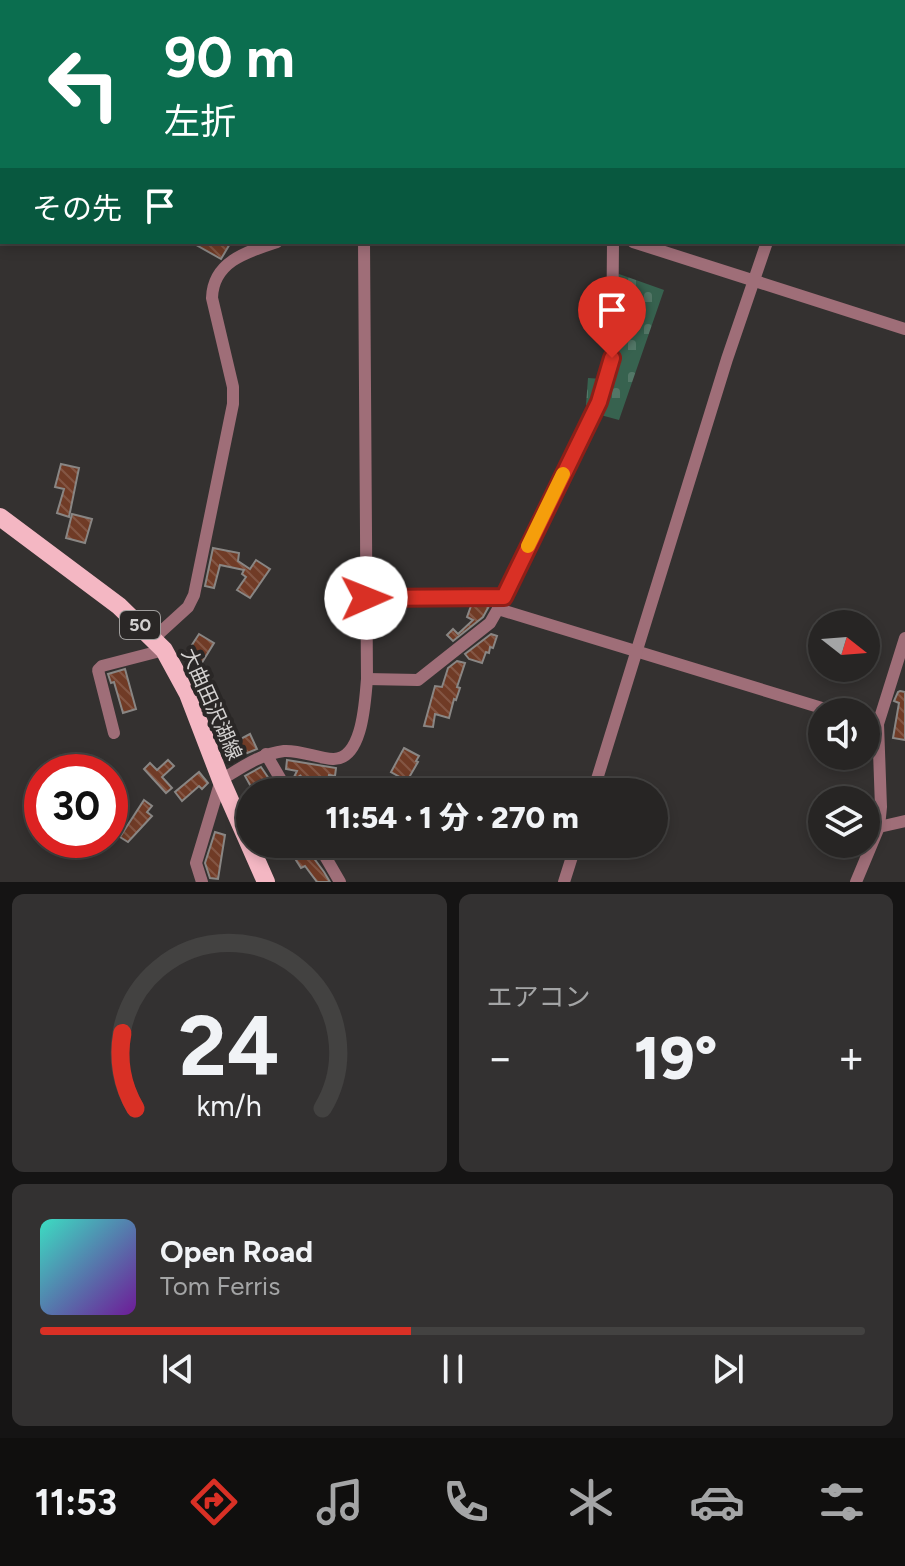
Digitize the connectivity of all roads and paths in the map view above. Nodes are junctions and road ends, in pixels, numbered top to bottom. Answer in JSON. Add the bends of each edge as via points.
{"nodes":[{"id":1,"x":272,"y":244,"type":"edge"},
{"id":2,"x":364,"y":244,"type":"edge"},
{"id":3,"x":613,"y":244,"type":"edge"},
{"id":4,"x":639,"y":244,"type":"edge"},
{"id":5,"x":766,"y":244,"type":"edge"},
{"id":6,"x":754,"y":283,"type":"junction"},
{"id":7,"x":905,"y":329,"type":"edge"},
{"id":8,"x":0,"y":517,"type":"edge"},
{"id":9,"x":366,"y":598,"type":"junction"},
{"id":10,"x":501,"y":603,"type":"junction"},
{"id":11,"x":905,"y":638,"type":"edge"},
{"id":12,"x":159,"y":644,"type":"junction"},
{"id":13,"x":638,"y":653,"type":"junction"},
{"id":14,"x":367,"y":679,"type":"junction"},
{"id":15,"x":880,"y":702,"type":"edge"},
{"id":16,"x":808,"y":704,"type":"edge"},
{"id":17,"x":114,"y":733,"type":"dead end"},
{"id":18,"x":266,"y":754,"type":"junction"},
{"id":19,"x":280,"y":778,"type":"edge"},
{"id":20,"x":598,"y":778,"type":"edge"},
{"id":21,"x":221,"y":780,"type":"junction"},
{"id":22,"x":905,"y":821,"type":"edge"},
{"id":23,"x":880,"y":827,"type":"edge"},
{"id":24,"x":326,"y":858,"type":"edge"},
{"id":25,"x":572,"y":858,"type":"edge"},
{"id":26,"x":866,"y":858,"type":"edge"},
{"id":27,"x":202,"y":882,"type":"edge"},
{"id":28,"x":266,"y":882,"type":"edge"},
{"id":29,"x":340,"y":882,"type":"edge"},
{"id":30,"x":564,"y":882,"type":"edge"},
{"id":31,"x":856,"y":882,"type":"edge"}],
"edges":[{"from":1,"to":12,"type":"street","via":[[225,264],[212,283],[233,404],[194,595]]},
{"from":2,"to":9,"type":"street"},
{"from":3,"to":10,"type":"street","via":[[612,358],[599,402]]},
{"from":4,"to":6,"type":"street"},
{"from":5,"to":6,"type":"street"},
{"from":6,"to":7,"type":"street"},
{"from":6,"to":13,"type":"street"},
{"from":8,"to":12,"type":"main road","name":"大曲田沢湖線","number":"50","via":[[119,606]]},
{"from":9,"to":10,"type":"street"},
{"from":9,"to":14,"type":"street"},
{"from":10,"to":13,"type":"street"},
{"from":10,"to":14,"type":"street","via":[[490,623],[418,680]]},
{"from":11,"to":15,"type":"street"},
{"from":12,"to":17,"type":"street","via":[[98,670]]},
{"from":12,"to":21,"type":"main road","name":"大曲田沢湖線","number":"50","via":[[188,694]]},
{"from":13,"to":16,"type":"street"},
{"from":13,"to":20,"type":"street"},
{"from":14,"to":18,"type":"street","via":[[363,720],[346,756]]},
{"from":18,"to":19,"type":"street"},
{"from":18,"to":21,"type":"street"},
{"from":21,"to":27,"type":"street","via":[[196,863]]},
{"from":21,"to":28,"type":"main road","name":"大曲田沢湖線","number":"50"},
{"from":22,"to":23,"type":"street"},
{"from":24,"to":29,"type":"street"},
{"from":25,"to":30,"type":"street"},
{"from":26,"to":31,"type":"street"}]}
